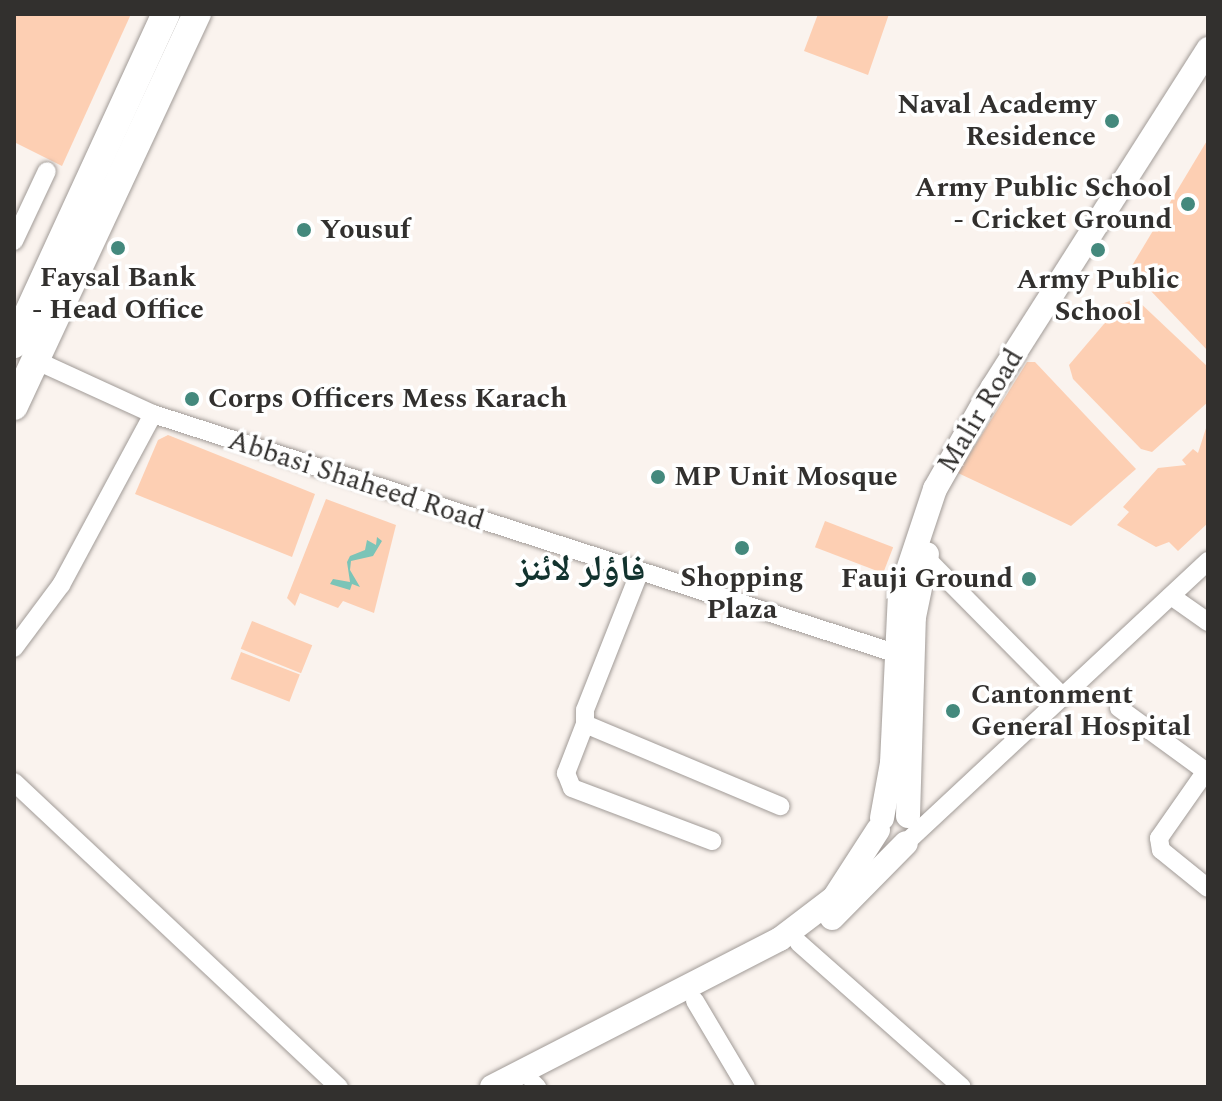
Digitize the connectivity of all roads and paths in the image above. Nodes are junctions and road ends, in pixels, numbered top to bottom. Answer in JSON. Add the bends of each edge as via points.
{"nodes":[{"id":1,"x":166,"y":14,"type":"edge"},
{"id":2,"x":197,"y":14,"type":"edge"},
{"id":3,"x":1208,"y":49,"type":"edge"},
{"id":4,"x":1208,"y":73,"type":"edge"},
{"id":5,"x":47,"y":171,"type":"dead end"},
{"id":6,"x":14,"y":241,"type":"edge"},
{"id":7,"x":25,"y":352,"type":"edge"},
{"id":8,"x":14,"y":406,"type":"edge"},
{"id":9,"x":153,"y":414,"type":"junction"},
{"id":10,"x":926,"y":558,"type":"junction"},
{"id":11,"x":1208,"y":561,"type":"edge"},
{"id":12,"x":640,"y":571,"type":"junction"},
{"id":13,"x":1171,"y":596,"type":"junction"},
{"id":14,"x":1208,"y":622,"type":"edge"},
{"id":15,"x":14,"y":648,"type":"edge"},
{"id":16,"x":903,"y":656,"type":"junction"},
{"id":17,"x":1062,"y":696,"type":"junction"},
{"id":18,"x":1119,"y":708,"type":"dead end"},
{"id":19,"x":585,"y":724,"type":"junction"},
{"id":20,"x":1207,"y":772,"type":"edge"},
{"id":21,"x":14,"y":782,"type":"edge"},
{"id":22,"x":780,"y":806,"type":"dead end"},
{"id":23,"x":880,"y":824,"type":"junction"},
{"id":24,"x":909,"y":829,"type":"junction"},
{"id":25,"x":712,"y":841,"type":"dead end"},
{"id":26,"x":1208,"y":888,"type":"edge"},
{"id":27,"x":799,"y":943,"type":"junction"},
{"id":28,"x":695,"y":1001,"type":"junction"},
{"id":29,"x":532,"y":1086,"type":"edge"},
{"id":30,"x":339,"y":1087,"type":"edge"},
{"id":31,"x":492,"y":1087,"type":"edge"},
{"id":32,"x":746,"y":1087,"type":"edge"},
{"id":33,"x":962,"y":1087,"type":"edge"}],
"edges":[{"from":1,"to":7,"type":"highway"},
{"from":2,"to":7,"type":"highway"},
{"from":3,"to":16,"type":"main road","name":"Malir Road","via":[[993,387],[935,489],[900,594]]},
{"from":4,"to":10,"type":"main road","name":"Malir Road","via":[[975,448]]},
{"from":5,"to":6,"type":"street"},
{"from":7,"to":8,"type":"highway"},
{"from":7,"to":9,"type":"street","name":"Abbasi Shaheed Road"},
{"from":9,"to":12,"type":"street","name":"Abbasi Shaheed Road"},
{"from":9,"to":15,"type":"street","via":[[61,585]]},
{"from":10,"to":16,"type":"main road","name":"Malir Road"},
{"from":10,"to":17,"type":"street"},
{"from":11,"to":13,"type":"street"},
{"from":12,"to":16,"type":"street","name":"Abbasi Shaheed Road"},
{"from":12,"to":19,"type":"street","via":[[585,710]]},
{"from":13,"to":14,"type":"street"},
{"from":13,"to":17,"type":"street"},
{"from":16,"to":23,"type":"main road","name":"Malir Road"},
{"from":16,"to":24,"type":"main road","name":"Malir Road"},
{"from":17,"to":24,"type":"street","via":[[943,811]]},
{"from":18,"to":20,"type":"street"},
{"from":19,"to":22,"type":"street"},
{"from":19,"to":25,"type":"street","via":[[566,773],[572,788]]},
{"from":20,"to":26,"type":"street","via":[[1159,838],[1161,850]]},
{"from":21,"to":30,"type":"street"},
{"from":23,"to":24,"type":"main road","via":[[898,811]]},
{"from":23,"to":31,"type":"main road","via":[[834,898],[780,939]]},
{"from":24,"to":27,"type":"main road","via":[[862,891]]},
{"from":27,"to":28,"type":"main road"},
{"from":27,"to":33,"type":"street"},
{"from":28,"to":29,"type":"main road"},
{"from":28,"to":32,"type":"street"}]}
